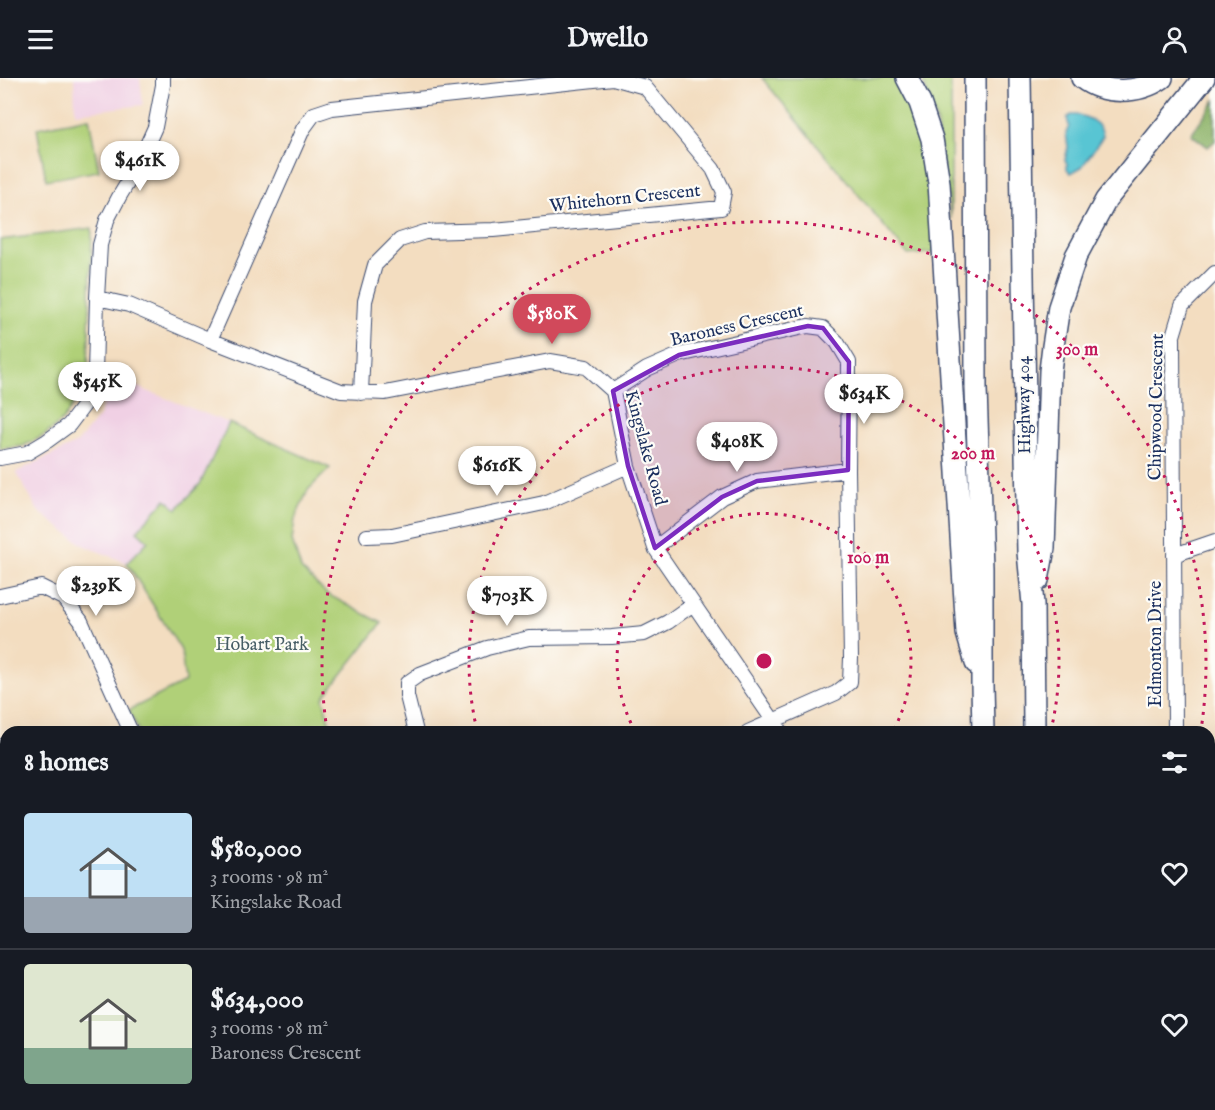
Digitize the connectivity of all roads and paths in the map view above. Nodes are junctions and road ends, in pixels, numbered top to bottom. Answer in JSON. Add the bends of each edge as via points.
{"nodes":[{"id":1,"x":162,"y":78,"type":"edge"},
{"id":2,"x":907,"y":78,"type":"edge"},
{"id":3,"x":975,"y":78,"type":"edge"},
{"id":4,"x":1020,"y":78,"type":"edge"},
{"id":5,"x":1082,"y":78,"type":"edge"},
{"id":6,"x":1162,"y":78,"type":"edge"},
{"id":7,"x":1204,"y":78,"type":"edge"},
{"id":8,"x":1215,"y":273,"type":"edge"},
{"id":9,"x":97,"y":298,"type":"junction"},
{"id":10,"x":210,"y":340,"type":"junction"},
{"id":11,"x":614,"y":390,"type":"junction"},
{"id":12,"x":361,"y":393,"type":"junction"},
{"id":13,"x":0,"y":458,"type":"edge"},
{"id":14,"x":628,"y":466,"type":"junction"},
{"id":15,"x":848,"y":470,"type":"junction"},
{"id":16,"x":367,"y":536,"type":"dead end"},
{"id":17,"x":1215,"y":541,"type":"edge"},
{"id":18,"x":655,"y":548,"type":"junction"},
{"id":19,"x":1174,"y":555,"type":"junction"},
{"id":20,"x":0,"y":596,"type":"edge"},
{"id":21,"x":693,"y":604,"type":"junction"},
{"id":22,"x":1033,"y":604,"type":"junction"},
{"id":23,"x":982,"y":684,"type":"junction"},
{"id":24,"x":128,"y":726,"type":"edge"},
{"id":25,"x":414,"y":726,"type":"edge"},
{"id":26,"x":776,"y":726,"type":"edge"},
{"id":27,"x":779,"y":726,"type":"edge"},
{"id":28,"x":984,"y":726,"type":"edge"},
{"id":29,"x":1034,"y":726,"type":"edge"},
{"id":30,"x":1175,"y":726,"type":"edge"}],
"edges":[{"from":1,"to":9,"type":"street","via":[[155,127],[107,220],[100,245]]},
{"from":2,"to":23,"type":"highway","via":[[932,139],[939,183],[967,633]]},
{"from":3,"to":23,"type":"highway"},
{"from":4,"to":22,"type":"highway","name":"Highway 404","via":[[1028,530]]},
{"from":5,"to":6,"type":"highway","via":[[1107,89],[1132,90]]},
{"from":7,"to":22,"type":"highway","via":[[1106,200],[1076,256],[1059,307],[1050,371],[1044,548]]},
{"from":8,"to":19,"type":"street","name":"Chipwood Crescent","via":[[1182,306],[1173,336]]},
{"from":9,"to":10,"type":"street","name":"Kingslake Road","via":[[129,305]]},
{"from":9,"to":13,"type":"street","via":[[95,373],[84,405],[69,425],[47,441],[27,453]]},
{"from":10,"to":12,"type":"street","name":"Kingslake Road","via":[[341,391]]},
{"from":10,"to":12,"type":"street","name":"Whitehorn Crescent","via":[[303,129],[314,114],[332,108],[613,78],[645,87],[713,169],[724,192],[721,208],[493,230],[425,232],[400,240],[375,265],[365,301]]},
{"from":11,"to":12,"type":"street","name":"Kingslake Road","via":[[586,367],[550,361],[385,393]]},
{"from":11,"to":14,"type":"street","name":"Kingslake Road"},
{"from":11,"to":15,"type":"street","name":"Baroness Crescent","via":[[679,355],[808,326],[823,328],[849,362]]},
{"from":14,"to":16,"type":"street","via":[[544,503],[392,535]]},
{"from":14,"to":18,"type":"street","name":"Kingslake Road"},
{"from":15,"to":18,"type":"street","via":[[757,481],[722,497]]},
{"from":15,"to":27,"type":"street","name":"Baroness Crescent","via":[[849,682]]},
{"from":17,"to":19,"type":"street"},
{"from":18,"to":21,"type":"street","name":"Kingslake Road"},
{"from":19,"to":30,"type":"street","name":"Edmonton Drive"},
{"from":20,"to":24,"type":"street","via":[[41,587],[63,597],[81,621]]},
{"from":21,"to":25,"type":"street","via":[[644,633],[529,638],[487,648],[420,674],[407,683]]},
{"from":21,"to":26,"type":"street","name":"Kingslake Road"},
{"from":22,"to":29,"type":"highway","name":"Highway 404"},
{"from":23,"to":28,"type":"highway"}]}
